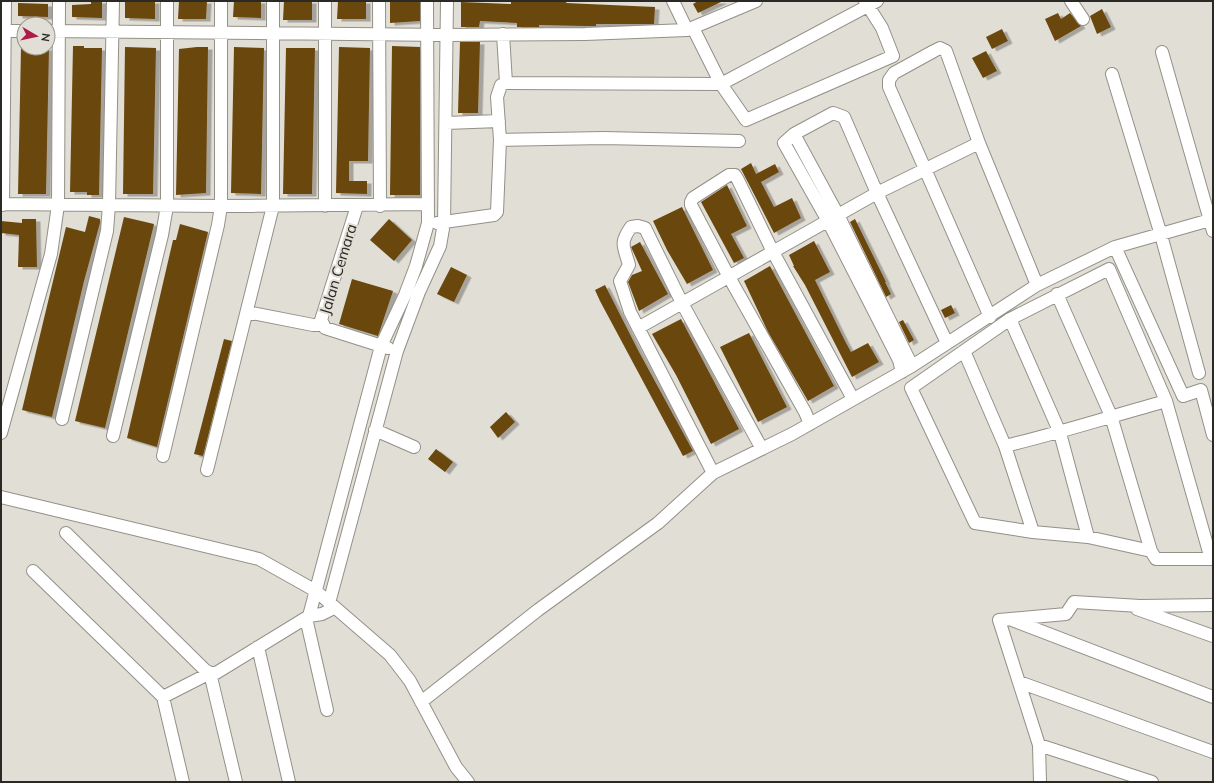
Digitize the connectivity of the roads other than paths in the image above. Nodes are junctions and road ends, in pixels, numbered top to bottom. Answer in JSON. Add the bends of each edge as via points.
{"nodes":[{"id":1,"x":6,"y":1,"type":"edge"},
{"id":2,"x":59,"y":1,"type":"edge"},
{"id":3,"x":113,"y":1,"type":"edge"},
{"id":4,"x":167,"y":1,"type":"edge"},
{"id":5,"x":221,"y":1,"type":"edge"},
{"id":6,"x":273,"y":1,"type":"edge"},
{"id":7,"x":325,"y":1,"type":"edge"},
{"id":8,"x":379,"y":1,"type":"edge"},
{"id":9,"x":427,"y":1,"type":"edge"},
{"id":10,"x":447,"y":1,"type":"edge"},
{"id":11,"x":673,"y":1,"type":"edge"},
{"id":12,"x":756,"y":1,"type":"edge"},
{"id":13,"x":1071,"y":1,"type":"edge"},
{"id":14,"x":870,"y":2,"type":"edge"},
{"id":15,"x":56,"y":16,"type":"edge"},
{"id":16,"x":1083,"y":19,"type":"dead end"},
{"id":17,"x":690,"y":29,"type":"junction"},
{"id":18,"x":3,"y":31,"type":"edge"},
{"id":19,"x":16,"y":31,"type":"edge"},
{"id":20,"x":56,"y":31,"type":"edge"},
{"id":21,"x":112,"y":31,"type":"junction"},
{"id":22,"x":167,"y":32,"type":"junction"},
{"id":23,"x":220,"y":32,"type":"junction"},
{"id":24,"x":273,"y":32,"type":"junction"},
{"id":25,"x":325,"y":33,"type":"junction"},
{"id":26,"x":378,"y":34,"type":"junction"},
{"id":27,"x":428,"y":34,"type":"junction"},
{"id":28,"x":503,"y":34,"type":"junction"},
{"id":29,"x":448,"y":35,"type":"junction"},
{"id":30,"x":1162,"y":52,"type":"dead end"},
{"id":31,"x":54,"y":56,"type":"edge"},
{"id":32,"x":1112,"y":74,"type":"dead end"},
{"id":33,"x":506,"y":83,"type":"junction"},
{"id":34,"x":721,"y":84,"type":"junction"},
{"id":35,"x":446,"y":102,"type":"junction"},
{"id":36,"x":428,"y":103,"type":"junction"},
{"id":37,"x":499,"y":121,"type":"junction"},
{"id":38,"x":446,"y":123,"type":"junction"},
{"id":39,"x":794,"y":134,"type":"junction"},
{"id":40,"x":500,"y":140,"type":"junction"},
{"id":41,"x":739,"y":141,"type":"dead end"},
{"id":42,"x":979,"y":143,"type":"junction"},
{"id":43,"x":926,"y":168,"type":"junction"},
{"id":44,"x":877,"y":194,"type":"junction"},
{"id":45,"x":2,"y":204,"type":"edge"},
{"id":46,"x":428,"y":204,"type":"junction"},
{"id":47,"x":58,"y":205,"type":"junction"},
{"id":48,"x":109,"y":205,"type":"junction"},
{"id":49,"x":167,"y":206,"type":"junction"},
{"id":50,"x":221,"y":206,"type":"junction"},
{"id":51,"x":273,"y":206,"type":"junction"},
{"id":52,"x":325,"y":206,"type":"junction"},
{"id":53,"x":357,"y":206,"type":"junction"},
{"id":54,"x":380,"y":206,"type":"junction"},
{"id":55,"x":838,"y":215,"type":"junction"},
{"id":56,"x":828,"y":221,"type":"junction"},
{"id":57,"x":428,"y":223,"type":"junction"},
{"id":58,"x":444,"y":223,"type":"junction"},
{"id":59,"x":1212,"y":226,"type":"edge"},
{"id":60,"x":1161,"y":234,"type":"junction"},
{"id":61,"x":1115,"y":248,"type":"junction"},
{"id":62,"x":773,"y":252,"type":"junction"},
{"id":63,"x":729,"y":277,"type":"junction"},
{"id":64,"x":1037,"y":285,"type":"junction"},
{"id":65,"x":869,"y":290,"type":"junction"},
{"id":66,"x":1058,"y":294,"type":"junction"},
{"id":67,"x":682,"y":303,"type":"junction"},
{"id":68,"x":247,"y":312,"type":"junction"},
{"id":69,"x":990,"y":317,"type":"junction"},
{"id":70,"x":1010,"y":319,"type":"junction"},
{"id":71,"x":323,"y":325,"type":"junction"},
{"id":72,"x":638,"y":328,"type":"junction"},
{"id":73,"x":961,"y":334,"type":"junction"},
{"id":74,"x":946,"y":343,"type":"junction"},
{"id":75,"x":381,"y":346,"type":"junction"},
{"id":76,"x":966,"y":349,"type":"junction"},
{"id":77,"x":396,"y":351,"type":"junction"},
{"id":78,"x":952,"y":359,"type":"junction"},
{"id":79,"x":907,"y":369,"type":"junction"},
{"id":80,"x":1199,"y":373,"type":"dead end"},
{"id":81,"x":853,"y":399,"type":"junction"},
{"id":82,"x":1166,"y":401,"type":"junction"},
{"id":83,"x":1111,"y":416,"type":"junction"},
{"id":84,"x":62,"y":420,"type":"dead end"},
{"id":85,"x":810,"y":424,"type":"junction"},
{"id":86,"x":375,"y":430,"type":"junction"},
{"id":87,"x":1,"y":433,"type":"edge"},
{"id":88,"x":1060,"y":433,"type":"junction"},
{"id":89,"x":1213,"y":435,"type":"edge"},
{"id":90,"x":113,"y":436,"type":"dead end"},
{"id":91,"x":1005,"y":446,"type":"junction"},
{"id":92,"x":414,"y":448,"type":"dead end"},
{"id":93,"x":762,"y":449,"type":"junction"},
{"id":94,"x":163,"y":456,"type":"dead end"},
{"id":95,"x":207,"y":470,"type":"dead end"},
{"id":96,"x":713,"y":473,"type":"junction"},
{"id":97,"x":1,"y":497,"type":"edge"},
{"id":98,"x":1033,"y":532,"type":"junction"},
{"id":99,"x":66,"y":533,"type":"dead end"},
{"id":100,"x":1088,"y":537,"type":"junction"},
{"id":101,"x":1151,"y":551,"type":"junction"},
{"id":102,"x":33,"y":571,"type":"dead end"},
{"id":103,"x":316,"y":591,"type":"junction"},
{"id":104,"x":332,"y":605,"type":"junction"},
{"id":105,"x":1128,"y":605,"type":"junction"},
{"id":106,"x":1212,"y":609,"type":"edge"},
{"id":107,"x":308,"y":617,"type":"junction"},
{"id":108,"x":1008,"y":619,"type":"junction"},
{"id":109,"x":1213,"y":636,"type":"edge"},
{"id":110,"x":258,"y":647,"type":"junction"},
{"id":111,"x":210,"y":673,"type":"junction"},
{"id":112,"x":1019,"y":682,"type":"junction"},
{"id":113,"x":163,"y":697,"type":"junction"},
{"id":114,"x":1213,"y":697,"type":"edge"},
{"id":115,"x":421,"y":702,"type":"junction"},
{"id":116,"x":327,"y":710,"type":"dead end"},
{"id":117,"x":1039,"y":745,"type":"junction"},
{"id":118,"x":1213,"y":752,"type":"edge"},
{"id":119,"x":183,"y":782,"type":"edge"},
{"id":120,"x":236,"y":782,"type":"edge"},
{"id":121,"x":289,"y":782,"type":"edge"},
{"id":122,"x":468,"y":782,"type":"edge"},
{"id":123,"x":1040,"y":782,"type":"edge"},
{"id":124,"x":1152,"y":782,"type":"edge"}],
"edges":[{"from":1,"to":18,"type":"street"},
{"from":2,"to":15,"type":"street"},
{"from":3,"to":21,"type":"street"},
{"from":4,"to":22,"type":"street"},
{"from":5,"to":23,"type":"street"},
{"from":6,"to":24,"type":"street"},
{"from":7,"to":25,"type":"street"},
{"from":8,"to":26,"type":"street"},
{"from":9,"to":27,"type":"street"},
{"from":10,"to":29,"type":"street"},
{"from":11,"to":17,"type":"street"},
{"from":12,"to":17,"type":"street"},
{"from":13,"to":16,"type":"street"},
{"from":14,"to":34,"type":"street"},
{"from":14,"to":34,"type":"street","via":[[893,56],[746,120]]},
{"from":17,"to":28,"type":"street"},
{"from":17,"to":34,"type":"street"},
{"from":18,"to":19,"type":"street"},
{"from":18,"to":45,"type":"street"},
{"from":20,"to":21,"type":"street"},
{"from":21,"to":22,"type":"street"},
{"from":21,"to":48,"type":"street"},
{"from":22,"to":23,"type":"street"},
{"from":22,"to":49,"type":"street"},
{"from":23,"to":24,"type":"street"},
{"from":23,"to":50,"type":"street"},
{"from":24,"to":25,"type":"street"},
{"from":24,"to":51,"type":"street"},
{"from":25,"to":26,"type":"street"},
{"from":25,"to":52,"type":"street"},
{"from":26,"to":27,"type":"street"},
{"from":26,"to":54,"type":"street"},
{"from":27,"to":29,"type":"street"},
{"from":27,"to":36,"type":"street"},
{"from":28,"to":29,"type":"street"},
{"from":28,"to":33,"type":"street"},
{"from":29,"to":35,"type":"street"},
{"from":30,"to":59,"type":"street"},
{"from":31,"to":47,"type":"street"},
{"from":32,"to":60,"type":"street"},
{"from":33,"to":34,"type":"street"},
{"from":33,"to":37,"type":"street","via":[[501,85],[497,97]]},
{"from":35,"to":36,"type":"street"},
{"from":35,"to":38,"type":"street"},
{"from":36,"to":46,"type":"street"},
{"from":37,"to":38,"type":"street"},
{"from":37,"to":40,"type":"street"},
{"from":38,"to":58,"type":"street"},
{"from":39,"to":44,"type":"street","via":[[833,113],[844,117]]},
{"from":39,"to":55,"type":"street"},
{"from":39,"to":56,"type":"street","via":[[784,143]]},
{"from":40,"to":41,"type":"street","via":[[604,138]]},
{"from":40,"to":58,"type":"street","via":[[498,208],[494,215]]},
{"from":42,"to":43,"type":"street"},
{"from":42,"to":43,"type":"street","via":[[946,51],[940,48],[894,74],[889,80],[889,86]]},
{"from":42,"to":64,"type":"street"},
{"from":43,"to":44,"type":"street"},
{"from":43,"to":69,"type":"street"},
{"from":44,"to":55,"type":"street"},
{"from":44,"to":74,"type":"street"},
{"from":45,"to":47,"type":"street"},
{"from":46,"to":54,"type":"street"},
{"from":46,"to":57,"type":"street"},
{"from":47,"to":48,"type":"street"},
{"from":47,"to":87,"type":"street","via":[[51,254]]},
{"from":48,"to":49,"type":"street"},
{"from":48,"to":84,"type":"street","via":[[107,231]]},
{"from":49,"to":50,"type":"street"},
{"from":49,"to":90,"type":"street"},
{"from":50,"to":51,"type":"street"},
{"from":50,"to":94,"type":"street"},
{"from":51,"to":52,"type":"street"},
{"from":51,"to":68,"type":"street"},
{"from":52,"to":53,"type":"street"},
{"from":53,"to":54,"type":"street"},
{"from":53,"to":71,"type":"street","name":"Jalan Cemara","via":[[322,320]]},
{"from":55,"to":56,"type":"street"},
{"from":55,"to":65,"type":"street"},
{"from":56,"to":62,"type":"street"},
{"from":56,"to":65,"type":"street"},
{"from":57,"to":58,"type":"street"},
{"from":57,"to":75,"type":"street","via":[[423,248]]},
{"from":58,"to":77,"type":"street","via":[[440,246]]},
{"from":59,"to":60,"type":"street"},
{"from":60,"to":61,"type":"street"},
{"from":60,"to":80,"type":"street"},
{"from":61,"to":64,"type":"street"},
{"from":61,"to":89,"type":"street","via":[[1183,396],[1201,390]]},
{"from":62,"to":63,"type":"street"},
{"from":62,"to":63,"type":"street","via":[[738,180],[734,175],[729,176],[691,202]]},
{"from":62,"to":81,"type":"street"},
{"from":63,"to":67,"type":"street"},
{"from":63,"to":85,"type":"street"},
{"from":64,"to":69,"type":"street"},
{"from":65,"to":79,"type":"street","via":[[899,360]]},
{"from":66,"to":70,"type":"street"},
{"from":66,"to":82,"type":"street","via":[[1109,269]]},
{"from":66,"to":83,"type":"street"},
{"from":67,"to":72,"type":"street"},
{"from":67,"to":72,"type":"street","via":[[645,228],[631,228],[623,238],[629,265],[620,281]]},
{"from":67,"to":93,"type":"street"},
{"from":68,"to":71,"type":"street"},
{"from":68,"to":95,"type":"street"},
{"from":69,"to":73,"type":"street"},
{"from":70,"to":76,"type":"street"},
{"from":70,"to":88,"type":"street"},
{"from":71,"to":75,"type":"street","name":"Jalan Cemara"},
{"from":72,"to":96,"type":"street"},
{"from":73,"to":74,"type":"street"},
{"from":73,"to":76,"type":"street"},
{"from":74,"to":78,"type":"street"},
{"from":74,"to":79,"type":"street"},
{"from":75,"to":77,"type":"street","name":"Jalan Cemara"},
{"from":75,"to":103,"type":"street"},
{"from":76,"to":78,"type":"street"},
{"from":76,"to":91,"type":"street"},
{"from":77,"to":86,"type":"street"},
{"from":78,"to":98,"type":"street","via":[[911,388],[975,522]]},
{"from":79,"to":81,"type":"street"},
{"from":81,"to":85,"type":"street"},
{"from":82,"to":83,"type":"street"},
{"from":82,"to":101,"type":"street","via":[[1211,559],[1156,559]]},
{"from":83,"to":88,"type":"street"},
{"from":83,"to":101,"type":"street"},
{"from":85,"to":93,"type":"street"},
{"from":86,"to":92,"type":"street"},
{"from":86,"to":104,"type":"street"},
{"from":88,"to":91,"type":"street"},
{"from":88,"to":100,"type":"street"},
{"from":91,"to":98,"type":"street"},
{"from":93,"to":96,"type":"street"},
{"from":96,"to":115,"type":"street","via":[[658,523],[538,610]]},
{"from":97,"to":103,"type":"street","via":[[259,559]]},
{"from":98,"to":100,"type":"street"},
{"from":99,"to":111,"type":"street"},
{"from":100,"to":101,"type":"street"},
{"from":102,"to":113,"type":"street"},
{"from":103,"to":104,"type":"street"},
{"from":103,"to":107,"type":"street"},
{"from":104,"to":107,"type":"street","via":[[322,614]]},
{"from":104,"to":115,"type":"street","via":[[390,655],[410,681]]},
{"from":105,"to":106,"type":"street"},
{"from":105,"to":108,"type":"street","via":[[1074,602],[1066,614]]},
{"from":105,"to":109,"type":"street"},
{"from":107,"to":110,"type":"street"},
{"from":107,"to":116,"type":"street"},
{"from":108,"to":112,"type":"street","via":[[999,620]]},
{"from":108,"to":114,"type":"street"},
{"from":110,"to":111,"type":"street","via":[[216,673]]},
{"from":110,"to":121,"type":"street"},
{"from":111,"to":113,"type":"street"},
{"from":111,"to":120,"type":"street"},
{"from":112,"to":117,"type":"street"},
{"from":112,"to":118,"type":"street"},
{"from":113,"to":119,"type":"street"},
{"from":115,"to":122,"type":"street","via":[[456,767]]},
{"from":117,"to":123,"type":"street"},
{"from":117,"to":124,"type":"street"}]}
